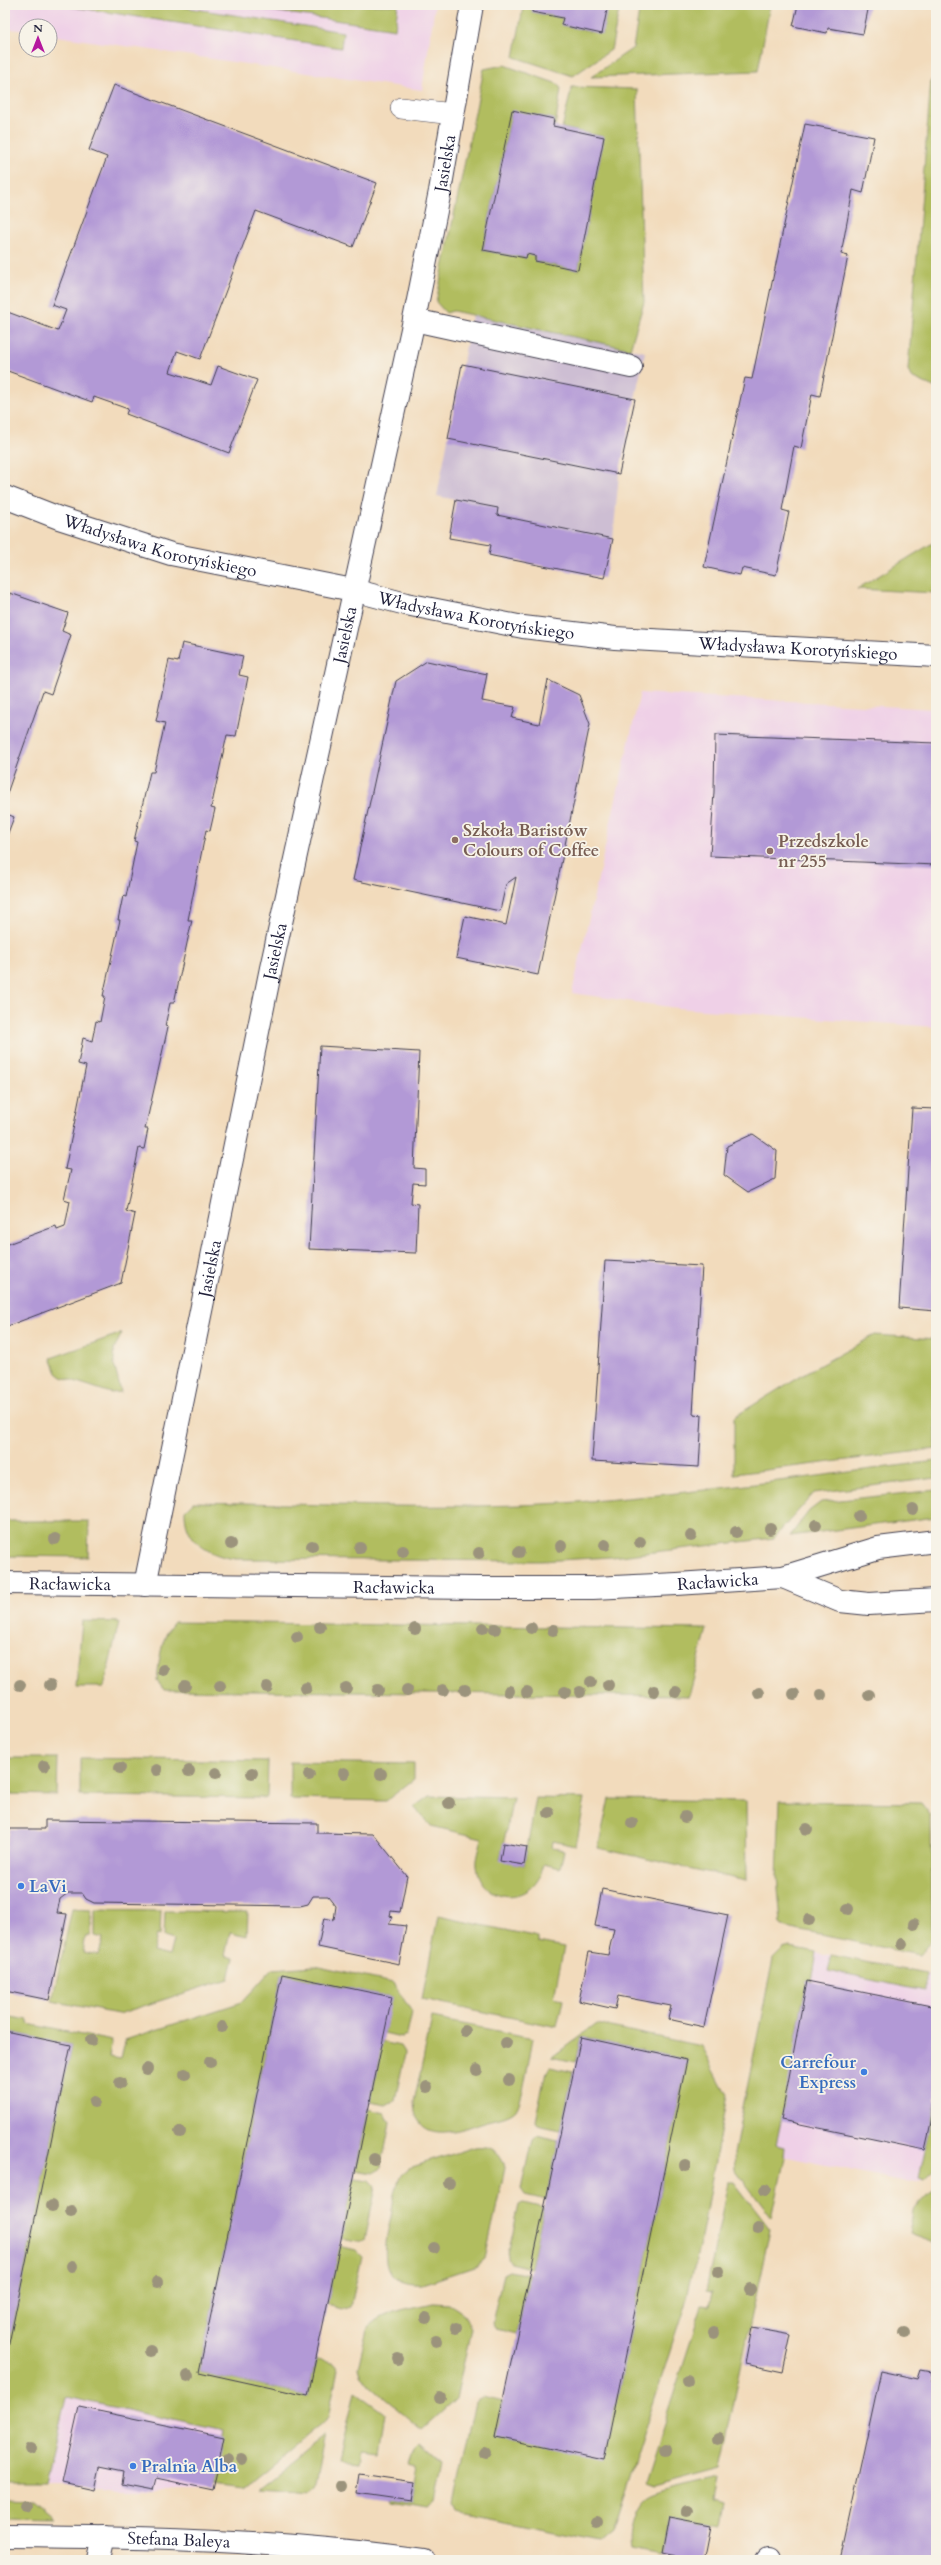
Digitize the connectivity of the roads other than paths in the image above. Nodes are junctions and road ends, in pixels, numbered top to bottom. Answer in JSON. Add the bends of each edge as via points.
{"nodes":[{"id":1,"x":472,"y":5,"type":"edge"},
{"id":2,"x":401,"y":108,"type":"dead end"},
{"id":3,"x":453,"y":114,"type":"junction"},
{"id":4,"x":414,"y":320,"type":"junction"},
{"id":5,"x":631,"y":366,"type":"dead end"},
{"id":6,"x":5,"y":497,"type":"edge"},
{"id":7,"x":353,"y":590,"type":"junction"},
{"id":8,"x":936,"y":656,"type":"edge"},
{"id":9,"x":936,"y":1540,"type":"edge"},
{"id":10,"x":783,"y":1577,"type":"junction"},
{"id":11,"x":5,"y":1583,"type":"edge"},
{"id":12,"x":145,"y":1585,"type":"junction"},
{"id":13,"x":936,"y":1600,"type":"edge"},
{"id":14,"x":5,"y":2536,"type":"edge"},
{"id":15,"x":104,"y":2537,"type":"junction"},
{"id":16,"x":99,"y":2560,"type":"edge"},
{"id":17,"x":423,"y":2560,"type":"edge"}],
"edges":[{"from":1,"to":3,"type":"street","name":"Jasielska"},
{"from":2,"to":3,"type":"lane"},
{"from":3,"to":4,"type":"street","name":"Jasielska"},
{"from":4,"to":5,"type":"street"},
{"from":4,"to":7,"type":"street","name":"Jasielska"},
{"from":6,"to":7,"type":"street","name":"Władysława Korotyńskiego","via":[[59,518],[171,554]]},
{"from":7,"to":8,"type":"street","name":"Władysława Korotyńskiego","via":[[406,604],[523,627],[615,638]]},
{"from":7,"to":12,"type":"street","name":"Jasielska","via":[[271,968]]},
{"from":9,"to":10,"type":"street","name":"Racławicka","via":[[878,1548]]},
{"from":10,"to":12,"type":"street","name":"Racławicka","via":[[593,1588]]},
{"from":10,"to":13,"type":"street","name":"Racławicka","via":[[840,1601],[869,1604]]},
{"from":11,"to":12,"type":"street","name":"Racławicka"},
{"from":14,"to":15,"type":"street","name":"Stefana Baleya"},
{"from":15,"to":16,"type":"street"},
{"from":15,"to":17,"type":"street","name":"Stefana Baleya","via":[[263,2542]]}]}
